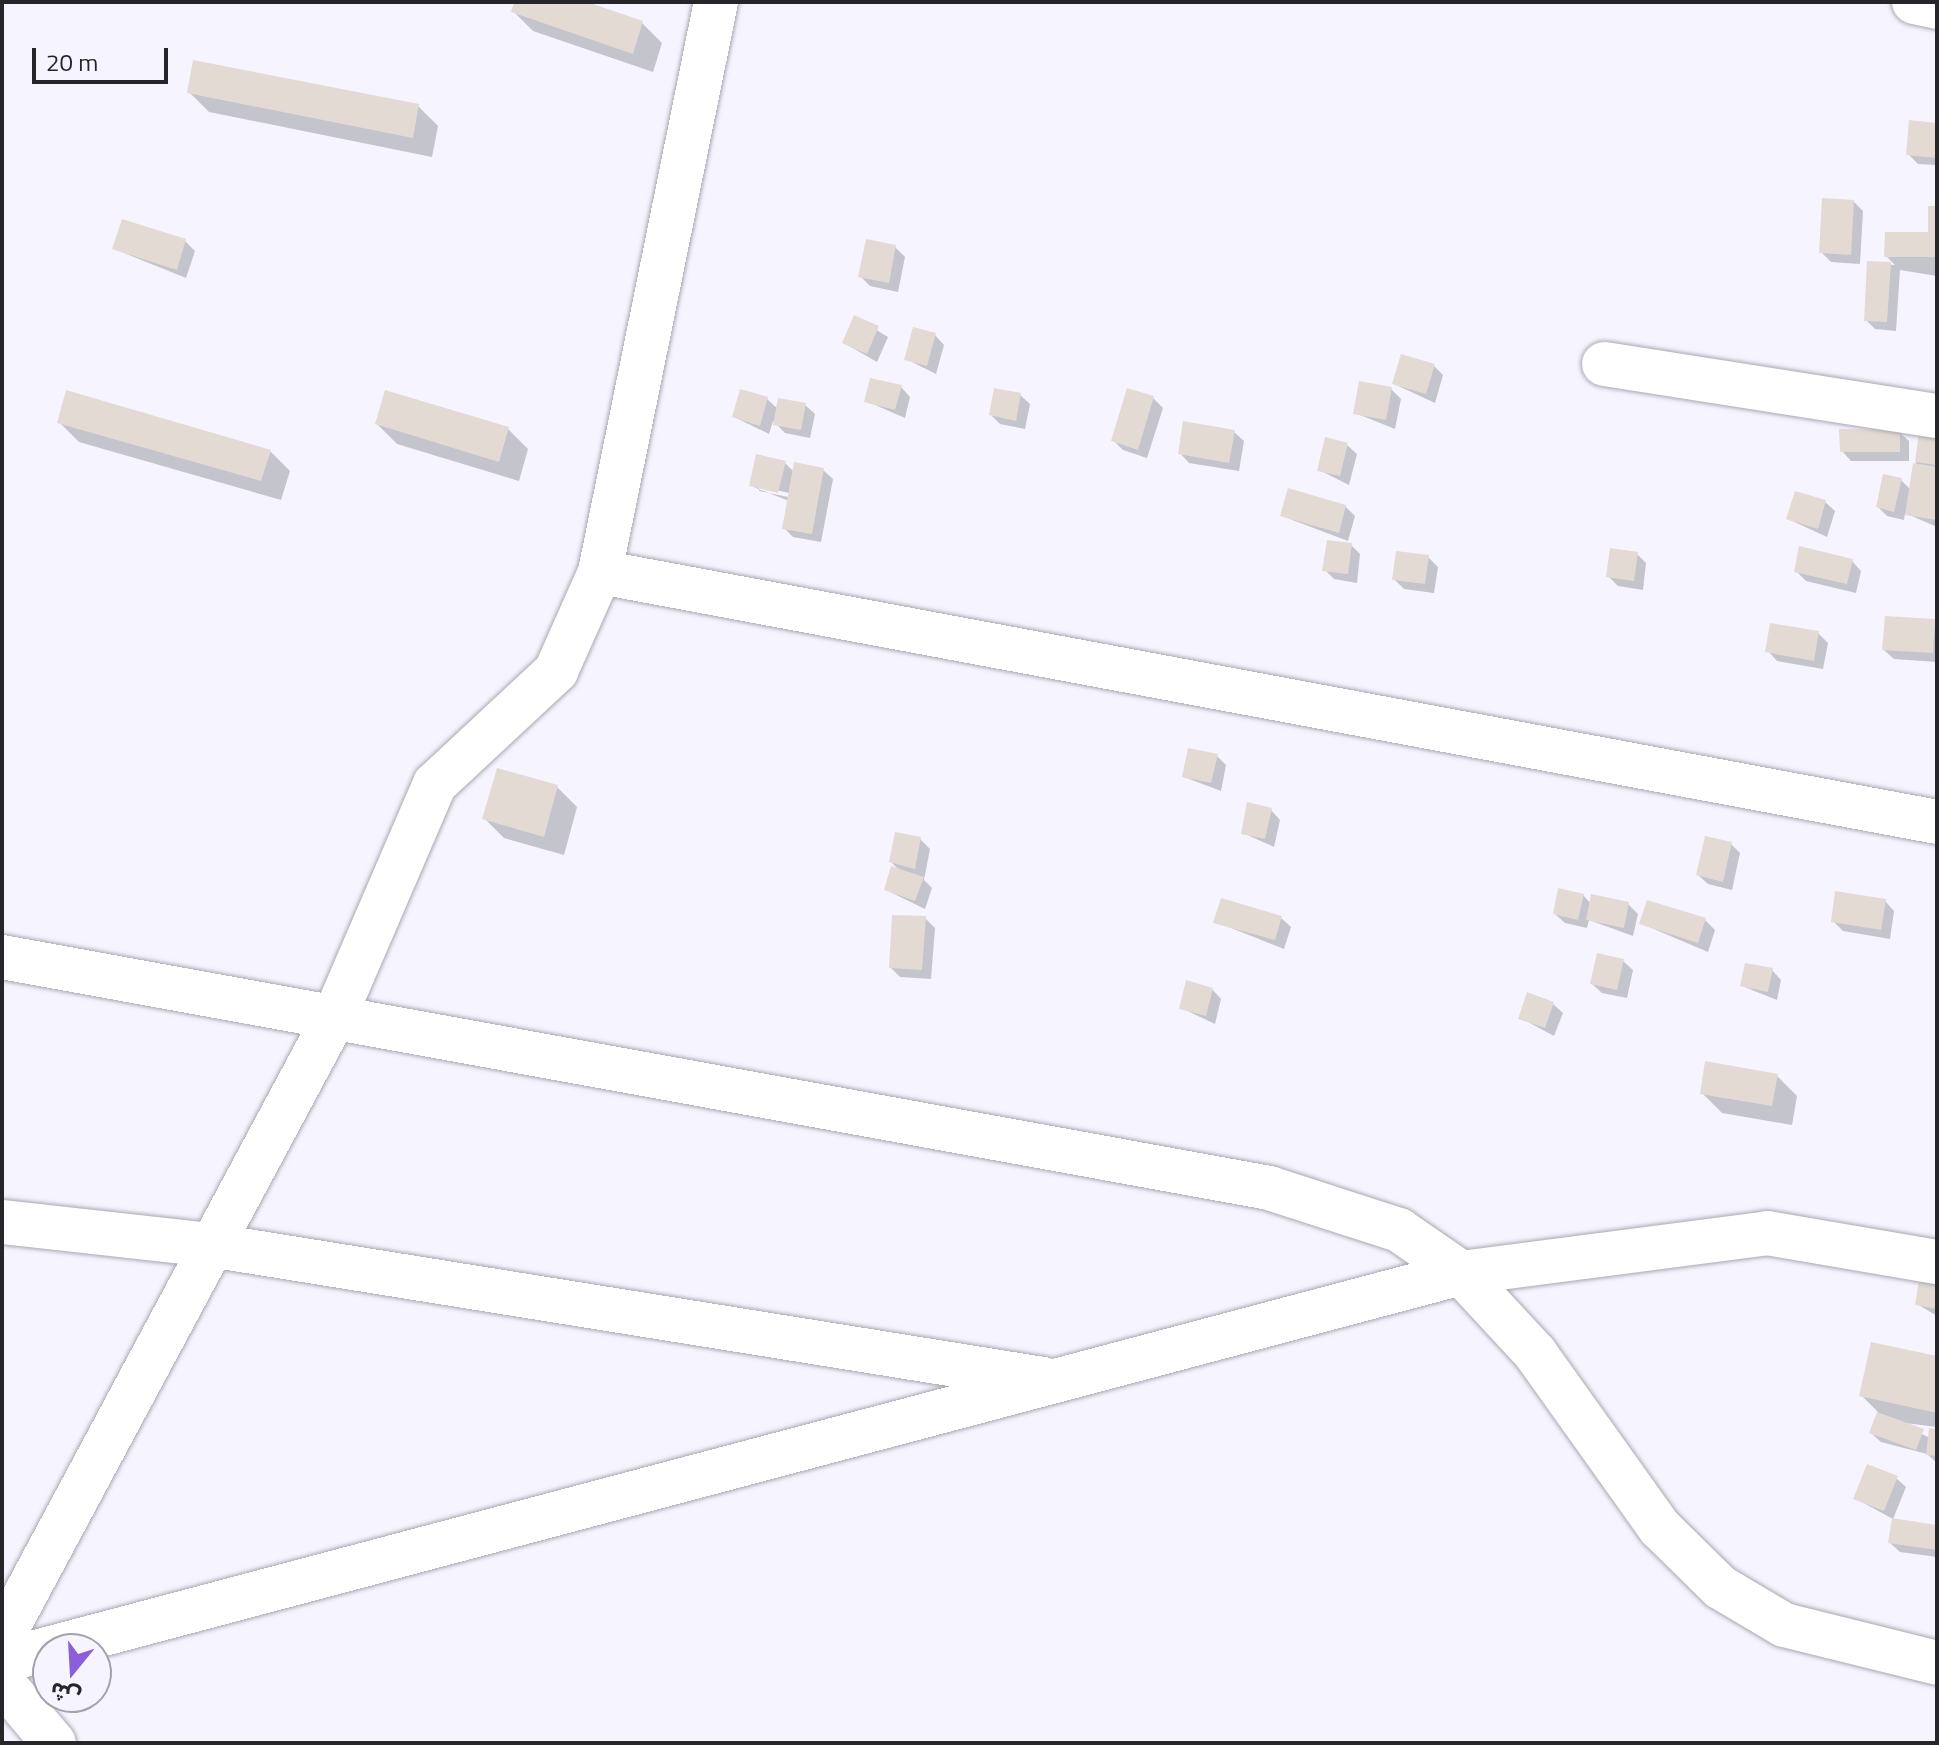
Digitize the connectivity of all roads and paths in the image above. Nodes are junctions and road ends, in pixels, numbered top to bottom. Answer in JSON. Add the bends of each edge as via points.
{"nodes":[{"id":1,"x":716,"y":2,"type":"edge"},
{"id":2,"x":1914,"y":2,"type":"edge"},
{"id":3,"x":1937,"y":7,"type":"edge"},
{"id":4,"x":1604,"y":364,"type":"dead end"},
{"id":5,"x":1937,"y":416,"type":"edge"},
{"id":6,"x":600,"y":572,"type":"junction"},
{"id":7,"x":1937,"y":822,"type":"edge"},
{"id":8,"x":2,"y":957,"type":"edge"},
{"id":9,"x":334,"y":1018,"type":"junction"},
{"id":10,"x":2,"y":1222,"type":"edge"},
{"id":11,"x":210,"y":1245,"type":"junction"},
{"id":12,"x":1937,"y":1262,"type":"edge"},
{"id":13,"x":1461,"y":1273,"type":"junction"},
{"id":14,"x":1058,"y":1381,"type":"junction"},
{"id":15,"x":2,"y":1638,"type":"edge"},
{"id":16,"x":2,"y":1661,"type":"edge"},
{"id":17,"x":1937,"y":1663,"type":"edge"},
{"id":18,"x":2,"y":1682,"type":"edge"},
{"id":19,"x":54,"y":1743,"type":"edge"}],
"edges":[{"from":1,"to":6,"type":"street"},
{"from":2,"to":3,"type":"street"},
{"from":4,"to":5,"type":"street"},
{"from":6,"to":7,"type":"street"},
{"from":6,"to":9,"type":"street","via":[[556,671],[435,784]]},
{"from":8,"to":9,"type":"street"},
{"from":9,"to":11,"type":"street"},
{"from":9,"to":13,"type":"street","via":[[1269,1188],[1399,1230]]},
{"from":10,"to":11,"type":"street"},
{"from":11,"to":14,"type":"street"},
{"from":11,"to":15,"type":"street"},
{"from":12,"to":13,"type":"street","via":[[1767,1233]]},
{"from":13,"to":14,"type":"street"},
{"from":13,"to":17,"type":"street","via":[[1535,1353],[1659,1527],[1720,1587],[1784,1625]]},
{"from":14,"to":16,"type":"street"},
{"from":18,"to":19,"type":"street"}]}
